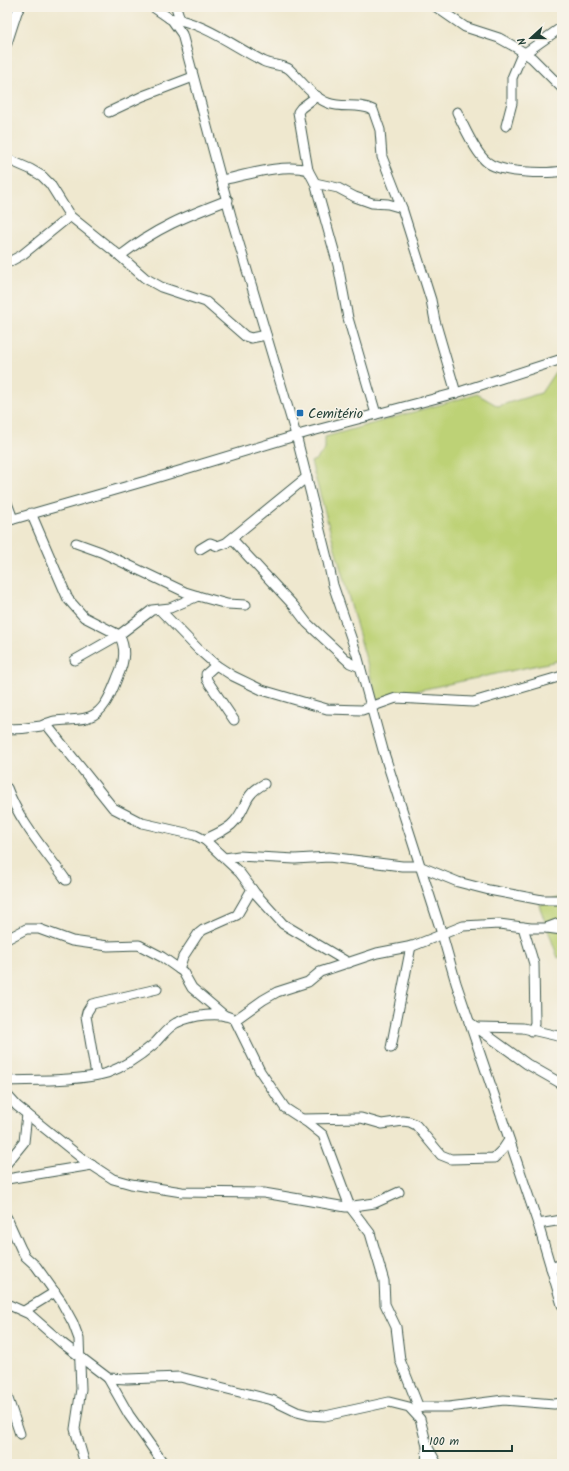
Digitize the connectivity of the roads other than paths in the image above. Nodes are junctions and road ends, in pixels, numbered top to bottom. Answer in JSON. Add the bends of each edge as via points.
{"nodes":[{"id":1,"x":20,"y":7,"type":"edge"},
{"id":2,"x":153,"y":7,"type":"edge"},
{"id":3,"x":176,"y":7,"type":"edge"},
{"id":4,"x":436,"y":7,"type":"edge"},
{"id":5,"x":169,"y":18,"type":"junction"},
{"id":6,"x":180,"y":19,"type":"junction"},
{"id":7,"x":562,"y":27,"type":"edge"},
{"id":8,"x":7,"y":43,"type":"edge"},
{"id":9,"x":524,"y":53,"type":"junction"},
{"id":10,"x":192,"y":77,"type":"junction"},
{"id":11,"x":562,"y":88,"type":"edge"},
{"id":12,"x":317,"y":96,"type":"junction"},
{"id":13,"x":109,"y":112,"type":"dead end"},
{"id":14,"x":457,"y":112,"type":"dead end"},
{"id":15,"x":506,"y":126,"type":"dead end"},
{"id":16,"x":7,"y":158,"type":"edge"},
{"id":17,"x":308,"y":170,"type":"junction"},
{"id":18,"x":562,"y":170,"type":"edge"},
{"id":19,"x":222,"y":180,"type":"junction"},
{"id":20,"x":315,"y":184,"type":"junction"},
{"id":21,"x":228,"y":200,"type":"junction"},
{"id":22,"x":402,"y":208,"type":"junction"},
{"id":23,"x":70,"y":216,"type":"junction"},
{"id":24,"x":120,"y":256,"type":"junction"},
{"id":25,"x":7,"y":263,"type":"edge"},
{"id":26,"x":266,"y":335,"type":"junction"},
{"id":27,"x":562,"y":359,"type":"edge"},
{"id":28,"x":456,"y":393,"type":"junction"},
{"id":29,"x":376,"y":414,"type":"junction"},
{"id":30,"x":296,"y":435,"type":"junction"},
{"id":31,"x":307,"y":477,"type":"junction"},
{"id":32,"x":7,"y":503,"type":"edge"},
{"id":33,"x":31,"y":513,"type":"junction"},
{"id":34,"x":10,"y":520,"type":"edge"},
{"id":35,"x":232,"y":539,"type":"junction"},
{"id":36,"x":76,"y":543,"type":"dead end"},
{"id":37,"x":200,"y":549,"type":"dead end"},
{"id":38,"x":198,"y":596,"type":"junction"},
{"id":39,"x":246,"y":605,"type":"dead end"},
{"id":40,"x":160,"y":610,"type":"junction"},
{"id":41,"x":119,"y":635,"type":"junction"},
{"id":42,"x":75,"y":660,"type":"dead end"},
{"id":43,"x":216,"y":665,"type":"junction"},
{"id":44,"x":360,"y":667,"type":"junction"},
{"id":45,"x":562,"y":676,"type":"edge"},
{"id":46,"x":370,"y":708,"type":"junction"},
{"id":47,"x":234,"y":720,"type":"dead end"},
{"id":48,"x":46,"y":724,"type":"junction"},
{"id":49,"x":7,"y":729,"type":"edge"},
{"id":50,"x":264,"y":784,"type":"dead end"},
{"id":51,"x":7,"y":788,"type":"edge"},
{"id":52,"x":205,"y":840,"type":"junction"},
{"id":53,"x":225,"y":858,"type":"junction"},
{"id":54,"x":419,"y":866,"type":"junction"},
{"id":55,"x":66,"y":880,"type":"dead end"},
{"id":56,"x":252,"y":889,"type":"junction"},
{"id":57,"x":562,"y":896,"type":"edge"},
{"id":58,"x":557,"y":900,"type":"edge"},
{"id":59,"x":562,"y":922,"type":"edge"},
{"id":60,"x":523,"y":927,"type":"junction"},
{"id":61,"x":546,"y":928,"type":"junction"},
{"id":62,"x":562,"y":930,"type":"edge"},
{"id":63,"x":442,"y":934,"type":"junction"},
{"id":64,"x":7,"y":939,"type":"edge"},
{"id":65,"x":411,"y":946,"type":"junction"},
{"id":66,"x":349,"y":963,"type":"junction"},
{"id":67,"x":179,"y":968,"type":"junction"},
{"id":68,"x":157,"y":989,"type":"dead end"},
{"id":69,"x":225,"y":1016,"type":"junction"},
{"id":70,"x":235,"y":1020,"type":"junction"},
{"id":71,"x":473,"y":1025,"type":"junction"},
{"id":72,"x":532,"y":1031,"type":"junction"},
{"id":73,"x":562,"y":1037,"type":"edge"},
{"id":74,"x":390,"y":1048,"type":"dead end"},
{"id":75,"x":96,"y":1075,"type":"junction"},
{"id":76,"x":7,"y":1081,"type":"edge"},
{"id":77,"x":562,"y":1084,"type":"edge"},
{"id":78,"x":7,"y":1095,"type":"edge"},
{"id":79,"x":27,"y":1114,"type":"junction"},
{"id":80,"x":302,"y":1119,"type":"junction"},
{"id":81,"x":508,"y":1150,"type":"junction"},
{"id":82,"x":7,"y":1163,"type":"edge"},
{"id":83,"x":92,"y":1165,"type":"junction"},
{"id":84,"x":7,"y":1179,"type":"edge"},
{"id":85,"x":400,"y":1192,"type":"dead end"},
{"id":86,"x":350,"y":1207,"type":"junction"},
{"id":87,"x":7,"y":1218,"type":"edge"},
{"id":88,"x":562,"y":1220,"type":"edge"},
{"id":89,"x":538,"y":1224,"type":"junction"},
{"id":90,"x":562,"y":1264,"type":"edge"},
{"id":91,"x":551,"y":1268,"type":"junction"},
{"id":92,"x":55,"y":1292,"type":"junction"},
{"id":93,"x":7,"y":1304,"type":"edge"},
{"id":94,"x":562,"y":1305,"type":"edge"},
{"id":95,"x":24,"y":1310,"type":"junction"},
{"id":96,"x":80,"y":1357,"type":"junction"},
{"id":97,"x":108,"y":1378,"type":"junction"},
{"id":98,"x":7,"y":1396,"type":"edge"},
{"id":99,"x":562,"y":1403,"type":"edge"},
{"id":100,"x":416,"y":1409,"type":"junction"},
{"id":101,"x":20,"y":1434,"type":"dead end"},
{"id":102,"x":427,"y":1446,"type":"junction"},
{"id":103,"x":85,"y":1464,"type":"edge"},
{"id":104,"x":164,"y":1464,"type":"edge"},
{"id":105,"x":426,"y":1464,"type":"edge"},
{"id":106,"x":437,"y":1464,"type":"edge"}],
"edges":[{"from":1,"to":8,"type":"street"},
{"from":2,"to":5,"type":"street"},
{"from":3,"to":6,"type":"street"},
{"from":4,"to":9,"type":"street","via":[[465,27],[499,38]]},
{"from":5,"to":6,"type":"street"},
{"from":5,"to":10,"type":"street","via":[[182,34]]},
{"from":6,"to":12,"type":"street","via":[[274,66],[288,68]]},
{"from":7,"to":9,"type":"street"},
{"from":9,"to":11,"type":"street"},
{"from":9,"to":15,"type":"street","via":[[512,78],[512,103]]},
{"from":10,"to":13,"type":"street"},
{"from":10,"to":19,"type":"street"},
{"from":12,"to":17,"type":"street","via":[[298,112]]},
{"from":12,"to":22,"type":"street","via":[[336,105],[358,105],[373,110],[380,130],[382,157]]},
{"from":14,"to":18,"type":"street","via":[[469,138],[486,162],[508,170]]},
{"from":16,"to":23,"type":"street","via":[[30,169],[50,184]]},
{"from":17,"to":19,"type":"street","via":[[278,169]]},
{"from":17,"to":20,"type":"street"},
{"from":19,"to":21,"type":"street"},
{"from":20,"to":22,"type":"street","via":[[338,188],[372,203]]},
{"from":20,"to":29,"type":"street","via":[[338,265],[348,318]]},
{"from":21,"to":24,"type":"street","via":[[198,210],[157,229]]},
{"from":21,"to":26,"type":"street"},
{"from":22,"to":28,"type":"street","via":[[431,300]]},
{"from":23,"to":24,"type":"street"},
{"from":23,"to":25,"type":"street","via":[[22,255]]},
{"from":24,"to":26,"type":"street","via":[[153,284],[206,302],[245,336],[251,338]]},
{"from":26,"to":30,"type":"street"},
{"from":27,"to":28,"type":"street"},
{"from":28,"to":29,"type":"street"},
{"from":29,"to":30,"type":"street"},
{"from":30,"to":31,"type":"street"},
{"from":30,"to":33,"type":"street"},
{"from":31,"to":35,"type":"street"},
{"from":31,"to":44,"type":"street","via":[[333,585]]},
{"from":32,"to":34,"type":"street"},
{"from":33,"to":34,"type":"street"},
{"from":33,"to":41,"type":"street","via":[[68,599],[84,617]]},
{"from":35,"to":37,"type":"street","via":[[222,546],[210,543]]},
{"from":35,"to":44,"type":"street","via":[[307,623],[350,663]]},
{"from":36,"to":38,"type":"street"},
{"from":38,"to":39,"type":"street","via":[[227,604]]},
{"from":38,"to":40,"type":"street"},
{"from":40,"to":41,"type":"street","via":[[152,610]]},
{"from":40,"to":43,"type":"street"},
{"from":41,"to":42,"type":"street"},
{"from":41,"to":48,"type":"street","via":[[124,647],[123,663],[104,705],[89,717]]},
{"from":43,"to":46,"type":"street","via":[[246,684],[327,709]]},
{"from":43,"to":47,"type":"street","via":[[206,674],[207,680]]},
{"from":44,"to":46,"type":"street"},
{"from":45,"to":46,"type":"street","via":[[473,702],[396,698]]},
{"from":46,"to":54,"type":"street"},
{"from":48,"to":49,"type":"street"},
{"from":48,"to":52,"type":"street","via":[[113,808],[142,823],[195,835]]},
{"from":50,"to":52,"type":"street","via":[[251,792],[235,822]]},
{"from":51,"to":55,"type":"street","via":[[24,822]]},
{"from":52,"to":53,"type":"street"},
{"from":53,"to":54,"type":"street","via":[[238,856],[289,859],[329,856]]},
{"from":53,"to":56,"type":"street"},
{"from":54,"to":58,"type":"street","via":[[458,882],[481,888],[520,897]]},
{"from":54,"to":63,"type":"street"},
{"from":56,"to":66,"type":"street","via":[[283,924]]},
{"from":56,"to":67,"type":"street","via":[[237,915],[198,934]]},
{"from":57,"to":58,"type":"street"},
{"from":59,"to":61,"type":"street"},
{"from":60,"to":61,"type":"street"},
{"from":60,"to":63,"type":"street","via":[[469,924]]},
{"from":60,"to":72,"type":"street","via":[[535,975]]},
{"from":61,"to":62,"type":"street"},
{"from":63,"to":65,"type":"street"},
{"from":63,"to":71,"type":"street"},
{"from":64,"to":67,"type":"street","via":[[26,930],[39,929],[72,941],[108,946],[139,945]]},
{"from":65,"to":66,"type":"street","via":[[377,952]]},
{"from":65,"to":74,"type":"street"},
{"from":66,"to":70,"type":"street","via":[[320,972],[300,986],[276,992]]},
{"from":67,"to":69,"type":"street","via":[[192,988]]},
{"from":68,"to":75,"type":"street","via":[[92,1004],[86,1012]]},
{"from":69,"to":70,"type":"street"},
{"from":69,"to":75,"type":"street","via":[[207,1016],[176,1023],[129,1062],[112,1071]]},
{"from":70,"to":80,"type":"street","via":[[270,1087],[285,1108]]},
{"from":71,"to":72,"type":"street","via":[[523,1028]]},
{"from":71,"to":77,"type":"street","via":[[527,1064]]},
{"from":71,"to":81,"type":"street","via":[[509,1140]]},
{"from":72,"to":73,"type":"street"},
{"from":75,"to":76,"type":"street","via":[[82,1078]]},
{"from":78,"to":79,"type":"street"},
{"from":79,"to":82,"type":"street","via":[[24,1142]]},
{"from":79,"to":83,"type":"street"},
{"from":80,"to":81,"type":"street","via":[[361,1118],[382,1124],[410,1122],[416,1125],[441,1155],[451,1159],[494,1158]]},
{"from":80,"to":86,"type":"street","via":[[323,1135]]},
{"from":81,"to":89,"type":"street"},
{"from":83,"to":84,"type":"street"},
{"from":83,"to":86,"type":"street","via":[[113,1179],[161,1190],[252,1192]]},
{"from":85,"to":86,"type":"street","via":[[375,1203]]},
{"from":86,"to":100,"type":"street","via":[[370,1233],[375,1248],[384,1281],[385,1304],[396,1327],[400,1360]]},
{"from":87,"to":92,"type":"street","via":[[25,1256],[36,1266]]},
{"from":88,"to":89,"type":"street"},
{"from":89,"to":91,"type":"street"},
{"from":90,"to":91,"type":"street"},
{"from":91,"to":94,"type":"street"},
{"from":92,"to":95,"type":"street"},
{"from":92,"to":96,"type":"street","via":[[73,1323],[79,1339]]},
{"from":93,"to":95,"type":"street"},
{"from":95,"to":96,"type":"street"},
{"from":96,"to":97,"type":"street"},
{"from":96,"to":103,"type":"street","via":[[81,1389],[75,1429]]},
{"from":97,"to":100,"type":"street","via":[[180,1377],[272,1400],[304,1414],[325,1416],[389,1402]]},
{"from":97,"to":104,"type":"street","via":[[129,1415]]},
{"from":98,"to":101,"type":"street"},
{"from":99,"to":100,"type":"street","via":[[504,1400],[449,1408]]},
{"from":100,"to":102,"type":"street"},
{"from":102,"to":105,"type":"street"},
{"from":102,"to":106,"type":"street"}]}
